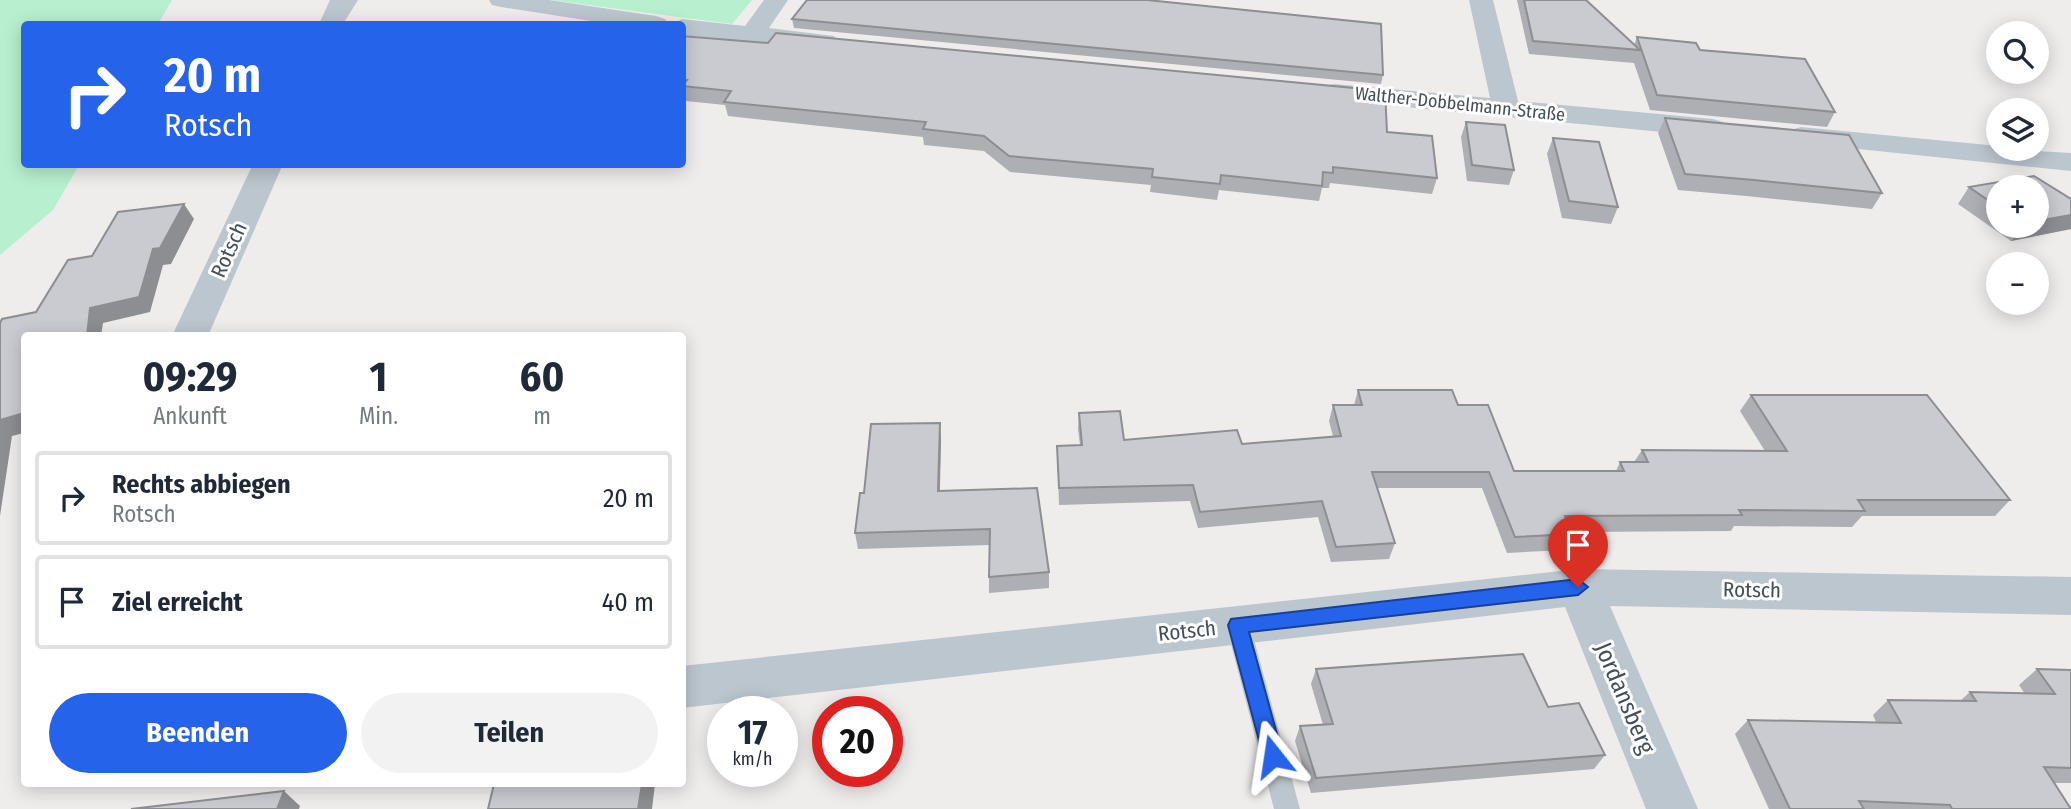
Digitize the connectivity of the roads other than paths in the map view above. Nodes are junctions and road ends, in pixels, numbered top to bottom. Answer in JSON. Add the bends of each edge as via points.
{"nodes":[{"id":1,"x":346,"y":0,"type":"edge"},
{"id":2,"x":501,"y":0,"type":"edge"},
{"id":3,"x":776,"y":0,"type":"edge"},
{"id":4,"x":1481,"y":0,"type":"edge"},
{"id":5,"x":332,"y":21,"type":"edge"},
{"id":6,"x":637,"y":21,"type":"edge"},
{"id":7,"x":686,"y":27,"type":"edge"},
{"id":8,"x":752,"y":34,"type":"junction"},
{"id":9,"x":848,"y":44,"type":"edge"},
{"id":10,"x":1302,"y":89,"type":"edge"},
{"id":11,"x":1506,"y":109,"type":"junction"},
{"id":12,"x":1738,"y":131,"type":"edge"},
{"id":13,"x":1778,"y":134,"type":"edge"},
{"id":14,"x":1986,"y":153,"type":"edge"},
{"id":15,"x":2049,"y":159,"type":"edge"},
{"id":16,"x":2042,"y":161,"type":"edge"},
{"id":17,"x":2071,"y":162,"type":"edge"},
{"id":18,"x":266,"y":168,"type":"edge"},
{"id":19,"x":2071,"y":180,"type":"edge"},
{"id":20,"x":192,"y":332,"type":"edge"},
{"id":21,"x":1578,"y":587,"type":"junction"},
{"id":22,"x":2071,"y":596,"type":"edge"},
{"id":23,"x":1238,"y":625,"type":"junction"},
{"id":24,"x":686,"y":687,"type":"edge"},
{"id":25,"x":1287,"y":809,"type":"edge"},
{"id":26,"x":1672,"y":809,"type":"edge"}],
"edges":[{"from":1,"to":5,"type":"street"},
{"from":2,"to":6,"type":"street"},
{"from":3,"to":8,"type":"street"},
{"from":4,"to":11,"type":"street"},
{"from":7,"to":8,"type":"street"},
{"from":8,"to":9,"type":"street"},
{"from":10,"to":11,"type":"street","name":"Walther-Dobbelmann-Straße"},
{"from":11,"to":12,"type":"street","name":"Walther-Dobbelmann-Straße"},
{"from":13,"to":14,"type":"street"},
{"from":15,"to":17,"type":"street"},
{"from":16,"to":19,"type":"street"},
{"from":18,"to":20,"type":"street","name":"Rotsch"},
{"from":21,"to":22,"type":"street","name":"Rotsch"},
{"from":21,"to":23,"type":"street","name":"Rotsch"},
{"from":21,"to":26,"type":"street","name":"Jordansberg"},
{"from":23,"to":24,"type":"street","name":"Rotsch"},
{"from":23,"to":25,"type":"lane"}]}
